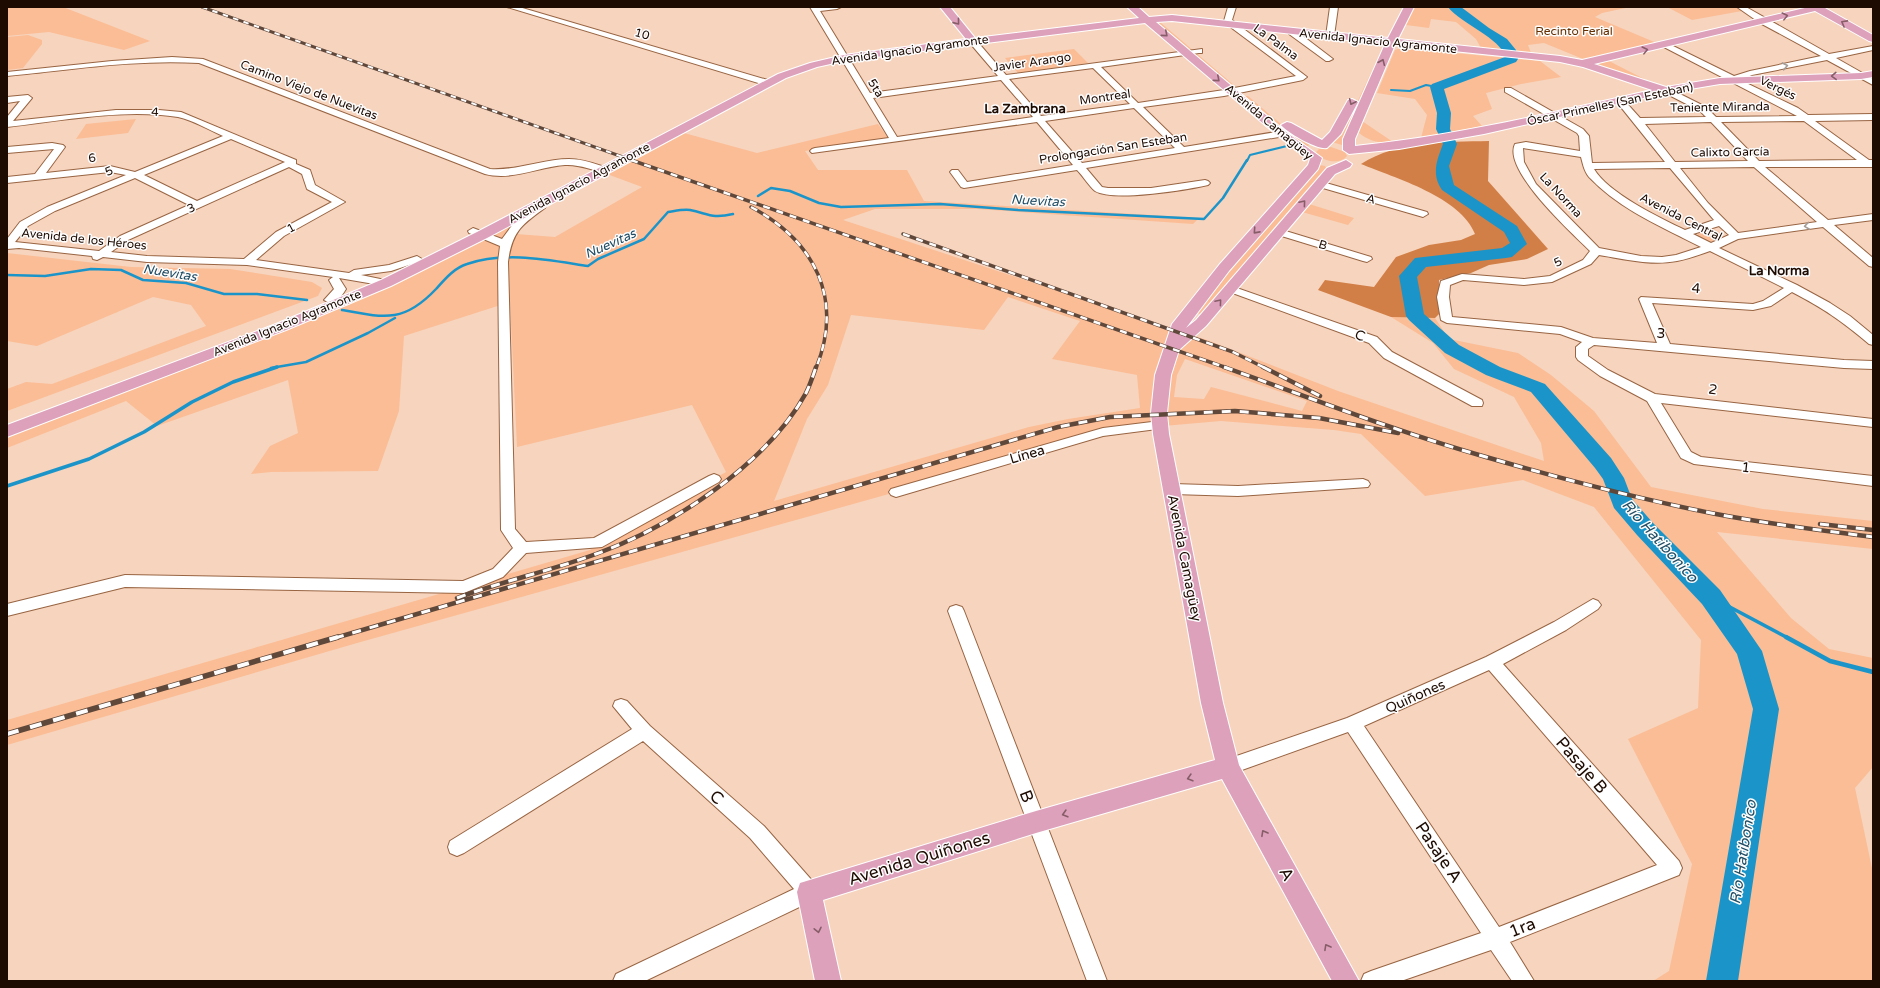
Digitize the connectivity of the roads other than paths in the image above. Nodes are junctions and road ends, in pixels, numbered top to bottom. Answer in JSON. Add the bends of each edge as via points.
{"nodes":[{"id":1,"x":511,"y":7,"type":"edge"},
{"id":2,"x":837,"y":7,"type":"edge"},
{"id":3,"x":945,"y":7,"type":"edge"},
{"id":4,"x":1132,"y":7,"type":"edge"},
{"id":5,"x":1232,"y":7,"type":"edge"},
{"id":6,"x":1334,"y":7,"type":"edge"},
{"id":7,"x":1409,"y":7,"type":"edge"},
{"id":8,"x":1740,"y":7,"type":"edge"},
{"id":9,"x":1818,"y":7,"type":"edge"},
{"id":10,"x":815,"y":8,"type":"edge"},
{"id":11,"x":1149,"y":15,"type":"edge"},
{"id":12,"x":1763,"y":21,"type":"junction"},
{"id":13,"x":1232,"y":25,"type":"junction"},
{"id":14,"x":1388,"y":26,"type":"dead end"},
{"id":15,"x":1292,"y":32,"type":"junction"},
{"id":16,"x":1330,"y":36,"type":"junction"},
{"id":17,"x":971,"y":39,"type":"junction"},
{"id":18,"x":1873,"y":39,"type":"edge"},
{"id":19,"x":1386,"y":42,"type":"junction"},
{"id":20,"x":1664,"y":45,"type":"junction"},
{"id":21,"x":1873,"y":48,"type":"edge"},
{"id":22,"x":1199,"y":52,"type":"junction"},
{"id":23,"x":1187,"y":53,"type":"junction"},
{"id":24,"x":843,"y":56,"type":"junction"},
{"id":25,"x":1828,"y":57,"type":"junction"},
{"id":26,"x":1607,"y":59,"type":"junction"},
{"id":27,"x":1329,"y":60,"type":"dead end"},
{"id":28,"x":1583,"y":63,"type":"junction"},
{"id":29,"x":1096,"y":66,"type":"junction"},
{"id":30,"x":7,"y":74,"type":"edge"},
{"id":31,"x":1873,"y":74,"type":"edge"},
{"id":32,"x":1862,"y":76,"type":"junction"},
{"id":33,"x":1302,"y":77,"type":"joint"},
{"id":34,"x":1005,"y":78,"type":"junction"},
{"id":35,"x":1734,"y":80,"type":"junction"},
{"id":36,"x":762,"y":82,"type":"junction"},
{"id":37,"x":1873,"y":82,"type":"edge"},
{"id":38,"x":1243,"y":88,"type":"junction"},
{"id":39,"x":1508,"y":90,"type":"dead end"},
{"id":40,"x":1666,"y":90,"type":"junction"},
{"id":41,"x":1232,"y":91,"type":"junction"},
{"id":42,"x":868,"y":96,"type":"junction"},
{"id":43,"x":7,"y":100,"type":"edge"},
{"id":44,"x":1620,"y":101,"type":"junction"},
{"id":45,"x":1136,"y":105,"type":"junction"},
{"id":46,"x":1555,"y":116,"type":"junction"},
{"id":47,"x":1873,"y":117,"type":"edge"},
{"id":48,"x":1807,"y":118,"type":"junction"},
{"id":49,"x":1039,"y":119,"type":"junction"},
{"id":50,"x":1280,"y":119,"type":"junction"},
{"id":51,"x":1715,"y":120,"type":"junction"},
{"id":52,"x":1638,"y":121,"type":"junction"},
{"id":53,"x":1343,"y":122,"type":"junction"},
{"id":54,"x":7,"y":123,"type":"edge"},
{"id":55,"x":1354,"y":128,"type":"junction"},
{"id":56,"x":1282,"y":134,"type":"junction"},
{"id":57,"x":231,"y":136,"type":"junction"},
{"id":58,"x":894,"y":139,"type":"junction"},
{"id":59,"x":1323,"y":145,"type":"junction"},
{"id":60,"x":1399,"y":145,"type":"junction"},
{"id":61,"x":7,"y":150,"type":"edge"},
{"id":62,"x":1182,"y":150,"type":"junction"},
{"id":63,"x":815,"y":151,"type":"dead end"},
{"id":64,"x":1585,"y":154,"type":"junction"},
{"id":65,"x":1316,"y":158,"type":"junction"},
{"id":66,"x":1350,"y":158,"type":"junction"},
{"id":67,"x":291,"y":163,"type":"junction"},
{"id":68,"x":1756,"y":164,"type":"junction"},
{"id":69,"x":1871,"y":164,"type":"edge"},
{"id":70,"x":1674,"y":165,"type":"junction"},
{"id":71,"x":1079,"y":166,"type":"junction"},
{"id":72,"x":1588,"y":166,"type":"junction"},
{"id":73,"x":601,"y":168,"type":"junction"},
{"id":74,"x":955,"y":172,"type":"dead end"},
{"id":75,"x":134,"y":174,"type":"junction"},
{"id":76,"x":38,"y":177,"type":"junction"},
{"id":77,"x":7,"y":180,"type":"edge"},
{"id":78,"x":1205,"y":183,"type":"dead end"},
{"id":79,"x":1319,"y":184,"type":"junction"},
{"id":80,"x":549,"y":199,"type":"junction"},
{"id":81,"x":340,"y":202,"type":"joint"},
{"id":82,"x":197,"y":205,"type":"junction"},
{"id":83,"x":1423,"y":214,"type":"dead end"},
{"id":84,"x":1873,"y":217,"type":"edge"},
{"id":85,"x":1719,"y":222,"type":"junction"},
{"id":86,"x":1825,"y":224,"type":"junction"},
{"id":87,"x":1279,"y":232,"type":"junction"},
{"id":88,"x":478,"y":233,"type":"junction"},
{"id":89,"x":1684,"y":234,"type":"junction"},
{"id":90,"x":1736,"y":236,"type":"junction"},
{"id":91,"x":7,"y":246,"type":"edge"},
{"id":92,"x":1712,"y":247,"type":"junction"},
{"id":93,"x":1596,"y":251,"type":"junction"},
{"id":94,"x":504,"y":252,"type":"junction"},
{"id":95,"x":97,"y":257,"type":"junction"},
{"id":96,"x":417,"y":259,"type":"junction"},
{"id":97,"x":1367,"y":259,"type":"dead end"},
{"id":98,"x":247,"y":262,"type":"junction"},
{"id":99,"x":1873,"y":264,"type":"edge"},
{"id":100,"x":335,"y":277,"type":"junction"},
{"id":101,"x":375,"y":284,"type":"junction"},
{"id":102,"x":1792,"y":287,"type":"junction"},
{"id":103,"x":1231,"y":289,"type":"junction"},
{"id":104,"x":330,"y":300,"type":"junction"},
{"id":105,"x":1184,"y":317,"type":"junction"},
{"id":106,"x":1447,"y":320,"type":"joint"},
{"id":107,"x":1201,"y":323,"type":"junction"},
{"id":108,"x":1592,"y":341,"type":"junction"},
{"id":109,"x":1873,"y":341,"type":"edge"},
{"id":110,"x":1665,"y":348,"type":"junction"},
{"id":111,"x":1171,"y":349,"type":"junction"},
{"id":112,"x":1873,"y":365,"type":"edge"},
{"id":113,"x":1652,"y":398,"type":"junction"},
{"id":114,"x":1477,"y":404,"type":"dead end"},
{"id":115,"x":7,"y":421,"type":"edge"},
{"id":116,"x":1873,"y":423,"type":"edge"},
{"id":117,"x":1160,"y":425,"type":"junction"},
{"id":118,"x":7,"y":431,"type":"edge"},
{"id":119,"x":714,"y":479,"type":"dead end"},
{"id":120,"x":1873,"y":481,"type":"edge"},
{"id":121,"x":1363,"y":484,"type":"dead end"},
{"id":122,"x":1172,"y":489,"type":"junction"},
{"id":123,"x":896,"y":492,"type":"dead end"},
{"id":124,"x":522,"y":548,"type":"junction"},
{"id":125,"x":1593,"y":605,"type":"dead end"},
{"id":126,"x":7,"y":610,"type":"edge"},
{"id":127,"x":956,"y":611,"type":"dead end"},
{"id":128,"x":1492,"y":662,"type":"junction"},
{"id":129,"x":621,"y":706,"type":"dead end"},
{"id":130,"x":1352,"y":723,"type":"junction"},
{"id":131,"x":644,"y":731,"type":"junction"},
{"id":132,"x":1228,"y":767,"type":"junction"},
{"id":133,"x":1036,"y":822,"type":"junction"},
{"id":134,"x":457,"y":847,"type":"dead end"},
{"id":135,"x":1672,"y":868,"type":"joint"},
{"id":136,"x":810,"y":892,"type":"junction"},
{"id":137,"x":1496,"y":938,"type":"junction"},
{"id":138,"x":623,"y":981,"type":"edge"},
{"id":139,"x":828,"y":981,"type":"edge"},
{"id":140,"x":1097,"y":981,"type":"edge"},
{"id":141,"x":1346,"y":981,"type":"edge"},
{"id":142,"x":1371,"y":981,"type":"edge"},
{"id":143,"x":1524,"y":981,"type":"edge"}],
"edges":[{"from":1,"to":36,"type":"street","name":"10"},
{"from":2,"to":10,"type":"street"},
{"from":3,"to":17,"type":"main road","one_way":true},
{"from":4,"to":11,"type":"main road","name":"Avenida Camagüey"},
{"from":5,"to":13,"type":"street","name":"La Palma","via":[[1228,21]]},
{"from":6,"to":16,"type":"street"},
{"from":7,"to":19,"type":"main road"},
{"from":8,"to":12,"type":"street"},
{"from":12,"to":9,"type":"main road","one_way":true},
{"from":18,"to":9,"type":"main road","one_way":true},
{"from":10,"to":24,"type":"street","name":"5ta"},
{"from":11,"to":13,"type":"main road","name":"Avenida Ignacio Agramonte"},
{"from":11,"to":17,"type":"main road","name":"Avenida Ignacio Agramonte"},
{"from":11,"to":22,"type":"main road","name":"Avenida Camagüey"},
{"from":11,"to":23,"type":"main road","name":"Avenida Camagüey","one_way":true},
{"from":12,"to":20,"type":"main road"},
{"from":12,"to":25,"type":"street"},
{"from":13,"to":15,"type":"main road","name":"Avenida Ignacio Agramonte"},
{"from":13,"to":33,"type":"street","name":"La Palma"},
{"from":14,"to":19,"type":"main road"},
{"from":15,"to":16,"type":"main road","name":"Avenida Ignacio Agramonte"},
{"from":15,"to":27,"type":"street"},
{"from":16,"to":19,"type":"main road","name":"Avenida Ignacio Agramonte"},
{"from":17,"to":24,"type":"main road","name":"Avenida Ignacio Agramonte"},
{"from":17,"to":34,"type":"street"},
{"from":19,"to":28,"type":"main road","name":"Avenida Ignacio Agramonte"},
{"from":19,"to":53,"type":"main road","one_way":true},
{"from":55,"to":19,"type":"main road","one_way":true},
{"from":26,"to":20,"type":"main road","one_way":true},
{"from":20,"to":35,"type":"street","name":"Vergés"},
{"from":21,"to":25,"type":"street"},
{"from":22,"to":23,"type":"street","name":"Javier Arango"},
{"from":22,"to":38,"type":"main road","name":"Avenida Camagüey"},
{"from":23,"to":29,"type":"street","name":"Javier Arango"},
{"from":23,"to":41,"type":"main road","name":"Avenida Camagüey","one_way":true},
{"from":24,"to":36,"type":"main road","name":"Avenida Ignacio Agramonte"},
{"from":24,"to":42,"type":"street","name":"5ta"},
{"from":25,"to":32,"type":"street"},
{"from":35,"to":25,"type":"street","one_way":true,"via":[[1750,73]]},
{"from":26,"to":28,"type":"main road"},
{"from":26,"to":40,"type":"main road","via":[[1660,84]]},
{"from":28,"to":40,"type":"main road"},
{"from":29,"to":34,"type":"street","name":"Javier Arango"},
{"from":29,"to":45,"type":"street"},
{"from":30,"to":73,"type":"street","name":"Camino Viejo de Nuevitas","via":[[119,62],[172,59],[200,61],[488,172],[511,173],[567,162]]},
{"from":31,"to":32,"type":"main road","name":"Óscar Primelles (San Esteban)"},
{"from":32,"to":35,"type":"main road","name":"Óscar Primelles (San Esteban)","one_way":true},
{"from":32,"to":37,"type":"street"},
{"from":33,"to":38,"type":"street","name":"Montreal"},
{"from":34,"to":42,"type":"street","name":"Javier Arango"},
{"from":34,"to":49,"type":"street"},
{"from":35,"to":40,"type":"main road","name":"Óscar Primelles (San Esteban)"},
{"from":35,"to":48,"type":"street","name":"Vergés"},
{"from":36,"to":73,"type":"main road","name":"Avenida Ignacio Agramonte"},
{"from":38,"to":41,"type":"street","name":"Montreal"},
{"from":38,"to":50,"type":"main road","name":"Avenida Camagüey"},
{"from":39,"to":46,"type":"street","name":"Avenida Central"},
{"from":40,"to":44,"type":"main road","name":"Óscar Primelles (San Esteban)"},
{"from":40,"to":51,"type":"street","via":[[1703,109]]},
{"from":41,"to":45,"type":"street","name":"Montreal"},
{"from":41,"to":56,"type":"main road","name":"Avenida Camagüey"},
{"from":42,"to":58,"type":"street","name":"5ta"},
{"from":43,"to":54,"type":"street","via":[[28,98]]},
{"from":44,"to":46,"type":"main road","name":"Óscar Primelles (San Esteban)"},
{"from":44,"to":52,"type":"street"},
{"from":45,"to":49,"type":"street","name":"Montreal"},
{"from":45,"to":62,"type":"street"},
{"from":46,"to":60,"type":"main road","name":"Óscar Primelles (San Esteban)"},
{"from":46,"to":64,"type":"street","name":"Avenida Central","via":[[1584,136]]},
{"from":47,"to":48,"type":"street","name":"Teniente Miranda"},
{"from":48,"to":51,"type":"street","name":"Teniente Miranda"},
{"from":48,"to":69,"type":"street","name":"Vergés"},
{"from":49,"to":58,"type":"street","name":"Montreal"},
{"from":49,"to":71,"type":"street"},
{"from":50,"to":53,"type":"main road","via":[[1306,129],[1334,127]]},
{"from":50,"to":59,"type":"main road","name":"Avenida Camagüey","via":[[1304,136]]},
{"from":51,"to":52,"type":"street","name":"Teniente Miranda"},
{"from":51,"to":68,"type":"street"},
{"from":52,"to":70,"type":"street"},
{"from":53,"to":59,"type":"main road"},
{"from":54,"to":57,"type":"street","name":"4","via":[[123,112],[158,112],[181,115]]},
{"from":55,"to":60,"type":"main road","via":[[1356,135],[1366,140]]},
{"from":55,"to":66,"type":"main road","via":[[1349,139]]},
{"from":56,"to":62,"type":"street","name":"Prolongación San Esteban"},
{"from":56,"to":65,"type":"main road","name":"Avenida Camagüey"},
{"from":57,"to":67,"type":"street","name":"4"},
{"from":57,"to":75,"type":"street","name":"5"},
{"from":58,"to":63,"type":"street","name":"Montreal"},
{"from":59,"to":65,"type":"main road","via":[[1313,149],[1312,155]]},
{"from":59,"to":66,"type":"main road","name":"Avenida Camagüey","via":[[1337,146]]},
{"from":60,"to":66,"type":"main road"},
{"from":61,"to":76,"type":"street","via":[[60,147]]},
{"from":62,"to":71,"type":"street","name":"Prolongación San Esteban"},
{"from":64,"to":72,"type":"street","name":"Avenida Central"},
{"from":64,"to":93,"type":"street","name":"La Norma","via":[[1518,146],[1519,162],[1532,185]]},
{"from":65,"to":66,"type":"main road","via":[[1333,164]]},
{"from":65,"to":105,"type":"main road","name":"Avenida Camagüey","one_way":true,"via":[[1314,166]]},
{"from":66,"to":79,"type":"main road","via":[[1331,171]]},
{"from":67,"to":81,"type":"street","name":"4","via":[[307,172],[310,187]]},
{"from":67,"to":82,"type":"street","name":"3"},
{"from":68,"to":69,"type":"street","name":"Calixto García"},
{"from":68,"to":70,"type":"street","name":"Calixto García"},
{"from":68,"to":86,"type":"street"},
{"from":70,"to":72,"type":"street","name":"Calixto García"},
{"from":70,"to":85,"type":"street"},
{"from":71,"to":74,"type":"street","name":"Prolongación San Esteban","via":[[964,185]]},
{"from":71,"to":78,"type":"street","via":[[1099,189],[1113,192],[1181,188]]},
{"from":72,"to":89,"type":"street","name":"Avenida Central","via":[[1594,177],[1625,202]]},
{"from":73,"to":80,"type":"main road","name":"Avenida Ignacio Agramonte"},
{"from":73,"to":88,"type":"main road","name":"Avenida Ignacio Agramonte"},
{"from":75,"to":76,"type":"street","name":"6","via":[[110,169]]},
{"from":75,"to":82,"type":"street","name":"6"},
{"from":75,"to":91,"type":"street","name":"5","via":[[32,219],[20,229]]},
{"from":76,"to":77,"type":"street","name":"6"},
{"from":79,"to":83,"type":"street","name":"A"},
{"from":87,"to":79,"type":"main road","one_way":true},
{"from":80,"to":88,"type":"main road","name":"Avenida Ignacio Agramonte"},
{"from":80,"to":94,"type":"street","via":[[507,236]]},
{"from":81,"to":98,"type":"street","name":"1","via":[[280,234]]},
{"from":82,"to":95,"type":"street","name":"3","via":[[124,238]]},
{"from":84,"to":86,"type":"street"},
{"from":85,"to":89,"type":"street"},
{"from":85,"to":90,"type":"street"},
{"from":86,"to":90,"type":"street","one_way":true},
{"from":86,"to":99,"type":"street"},
{"from":87,"to":97,"type":"street","name":"B"},
{"from":87,"to":103,"type":"main road"},
{"from":88,"to":94,"type":"street"},
{"from":88,"to":96,"type":"main road","name":"Avenida Ignacio Agramonte"},
{"from":88,"to":101,"type":"main road","name":"Avenida Ignacio Agramonte"},
{"from":89,"to":92,"type":"street","name":"Avenida Central"},
{"from":90,"to":92,"type":"street"},
{"from":91,"to":95,"type":"street","name":"Avenida de los Héroes","via":[[10,251]]},
{"from":92,"to":93,"type":"street","via":[[1662,260]]},
{"from":92,"to":102,"type":"street","name":"Avenida Central"},
{"from":93,"to":106,"type":"street","name":"5","via":[[1587,262],[1552,279],[1524,282],[1462,276],[1445,283],[1443,297]]},
{"from":94,"to":124,"type":"street","via":[[508,530]]},
{"from":95,"to":98,"type":"street","name":"Avenida de los Héroes"},
{"from":95,"to":100,"type":"street","name":"Avenida de los Héroes","via":[[143,265],[228,266]]},
{"from":96,"to":100,"type":"street","via":[[391,268]]},
{"from":96,"to":101,"type":"main road","name":"Avenida Ignacio Agramonte"},
{"from":98,"to":100,"type":"street","name":"Avenida de los Héroes"},
{"from":100,"to":101,"type":"street","name":"Avenida de los Héroes"},
{"from":100,"to":104,"type":"street","via":[[340,289]]},
{"from":101,"to":104,"type":"main road","name":"Avenida Ignacio Agramonte"},
{"from":101,"to":118,"type":"main road","name":"Avenida Ignacio Agramonte","via":[[274,330]]},
{"from":102,"to":109,"type":"street","name":"Avenida Central","via":[[1846,318]]},
{"from":102,"to":110,"type":"street","name":"4","via":[[1767,304],[1753,307],[1645,299]]},
{"from":107,"to":103,"type":"main road","one_way":true},
{"from":103,"to":114,"type":"street","name":"C","via":[[1373,340],[1388,355]]},
{"from":104,"to":115,"type":"main road","name":"Avenida Ignacio Agramonte"},
{"from":105,"to":107,"type":"main road"},
{"from":105,"to":111,"type":"main road","name":"Avenida Camagüey","via":[[1176,331]]},
{"from":106,"to":108,"type":"street","name":"3","via":[[1560,331]]},
{"from":107,"to":111,"type":"main road"},
{"from":108,"to":110,"type":"street","name":"3"},
{"from":108,"to":113,"type":"street","name":"2","via":[[1582,347],[1582,357],[1604,373]]},
{"from":110,"to":112,"type":"street","name":"3"},
{"from":111,"to":117,"type":"main road","name":"Avenida Camagüey","via":[[1163,375]]},
{"from":113,"to":116,"type":"street","name":"2"},
{"from":113,"to":120,"type":"street","name":"1","via":[[1686,455],[1699,461]]},
{"from":117,"to":122,"type":"main road","name":"Avenida Camagüey"},
{"from":117,"to":123,"type":"street","name":"Línea","via":[[1103,432]]},
{"from":119,"to":124,"type":"street","via":[[597,544]]},
{"from":121,"to":122,"type":"street","via":[[1238,491]]},
{"from":122,"to":132,"type":"main road","name":"Avenida Camagüey","via":[[1212,703]]},
{"from":124,"to":126,"type":"street","via":[[498,573],[464,587],[125,581]]},
{"from":125,"to":128,"type":"street","name":"Quiñones","via":[[1560,626]]},
{"from":127,"to":133,"type":"street","name":"B"},
{"from":128,"to":130,"type":"street","name":"Quiñones"},
{"from":128,"to":135,"type":"street","name":"Pasaje B"},
{"from":129,"to":131,"type":"street","name":"C"},
{"from":130,"to":132,"type":"street","name":"Quiñones"},
{"from":130,"to":137,"type":"street","name":"Pasaje A"},
{"from":131,"to":134,"type":"street"},
{"from":131,"to":136,"type":"street","name":"C","via":[[757,832]]},
{"from":132,"to":133,"type":"main road","name":"Avenida Quiñones","one_way":true},
{"from":141,"to":132,"type":"main road","name":"A","one_way":true},
{"from":133,"to":136,"type":"main road","name":"Avenida Quiñones"},
{"from":133,"to":140,"type":"street","name":"B"},
{"from":135,"to":137,"type":"street","name":"1ra"},
{"from":136,"to":138,"type":"street","name":"Avenida Quiñones"},
{"from":136,"to":139,"type":"main road","one_way":true},
{"from":137,"to":142,"type":"street","name":"1ra"},
{"from":137,"to":143,"type":"street","name":"Pasaje A"}]}
